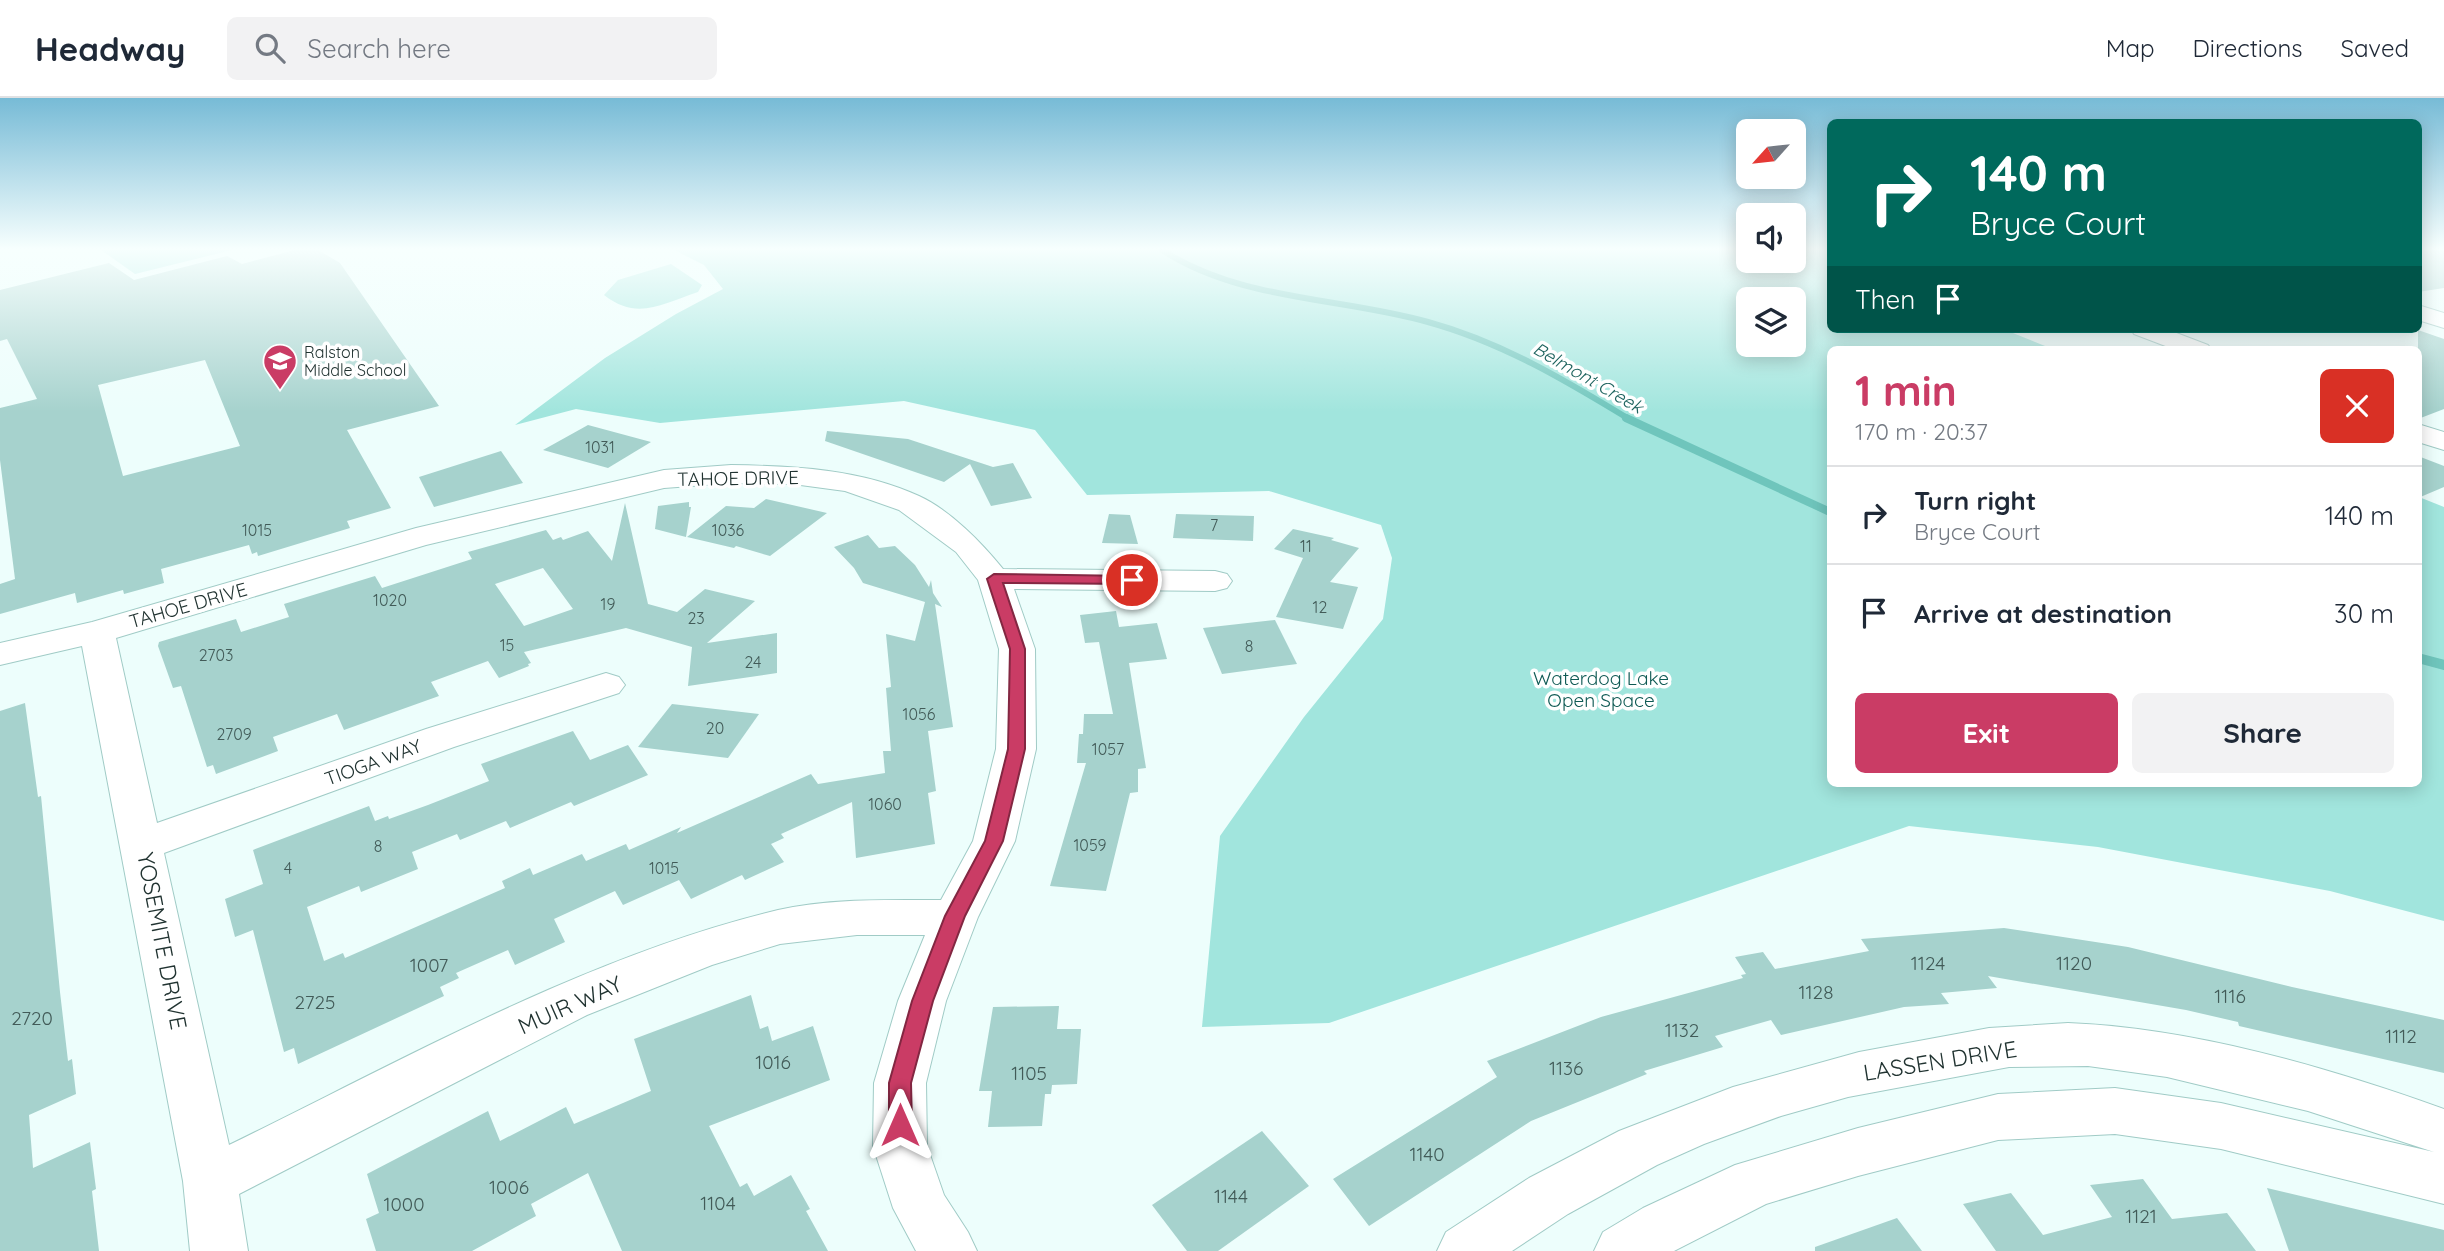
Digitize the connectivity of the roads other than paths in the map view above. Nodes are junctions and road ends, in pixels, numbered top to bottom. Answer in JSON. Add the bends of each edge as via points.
{"nodes":[{"id":1,"x":2422,"y":313,"type":"edge"},
{"id":2,"x":2444,"y":321,"type":"edge"},
{"id":3,"x":2154,"y":333,"type":"edge"},
{"id":4,"x":2188,"y":346,"type":"edge"},
{"id":5,"x":2422,"y":433,"type":"edge"},
{"id":6,"x":2444,"y":441,"type":"edge"},
{"id":7,"x":994,"y":579,"type":"junction"},
{"id":8,"x":1215,"y":581,"type":"dead end"},
{"id":9,"x":97,"y":632,"type":"junction"},
{"id":10,"x":0,"y":654,"type":"edge"},
{"id":11,"x":0,"y":671,"type":"edge"},
{"id":12,"x":606,"y":685,"type":"dead end"},
{"id":13,"x":142,"y":845,"type":"junction"},
{"id":14,"x":955,"y":916,"type":"junction"},
{"id":15,"x":2444,"y":1132,"type":"edge"},
{"id":16,"x":2444,"y":1179,"type":"edge"},
{"id":17,"x":210,"y":1181,"type":"junction"},
{"id":18,"x":219,"y":1251,"type":"edge"},
{"id":19,"x":948,"y":1251,"type":"edge"},
{"id":20,"x":1465,"y":1251,"type":"edge"},
{"id":21,"x":1623,"y":1251,"type":"edge"}],
"edges":[{"from":1,"to":2,"type":"street"},
{"from":3,"to":4,"type":"street"},
{"from":5,"to":6,"type":"street"},
{"from":7,"to":8,"type":"street"},
{"from":7,"to":9,"type":"street","name":"TAHOE DRIVE","via":[[967,545],[911,503],[850,483],[793,475],[731,474],[664,479],[416,538]]},
{"from":7,"to":14,"type":"street","name":"TAHOE DRIVE","via":[[1017,649],[1016,749],[994,841]]},
{"from":9,"to":10,"type":"street","name":"TAHOE DRIVE"},
{"from":9,"to":11,"type":"street","name":"TAHOE DRIVE","via":[[48,656]]},
{"from":9,"to":13,"type":"street","name":"YOSEMITE DRIVE"},
{"from":12,"to":13,"type":"street","name":"TIOGA WAY","via":[[440,738]]},
{"from":13,"to":17,"type":"street","name":"YOSEMITE DRIVE"},
{"from":14,"to":17,"type":"street","name":"MUIR WAY","via":[[857,918],[780,927],[699,951],[570,1001]]},
{"from":14,"to":19,"type":"street","name":"TAHOE DRIVE","via":[[922,1001],[900,1083],[900,1146],[921,1208]]},
{"from":15,"to":20,"type":"street","name":"LASSEN DRIVE","via":[[2398,1114],[2264,1077],[2136,1050],[2067,1044],[1984,1049],[1827,1080],[1698,1122],[1554,1191]]},
{"from":16,"to":21,"type":"street","via":[[2221,1126],[2115,1111],[1998,1117],[1754,1183]]},
{"from":17,"to":18,"type":"street","name":"YOSEMITE DRIVE"}]}
